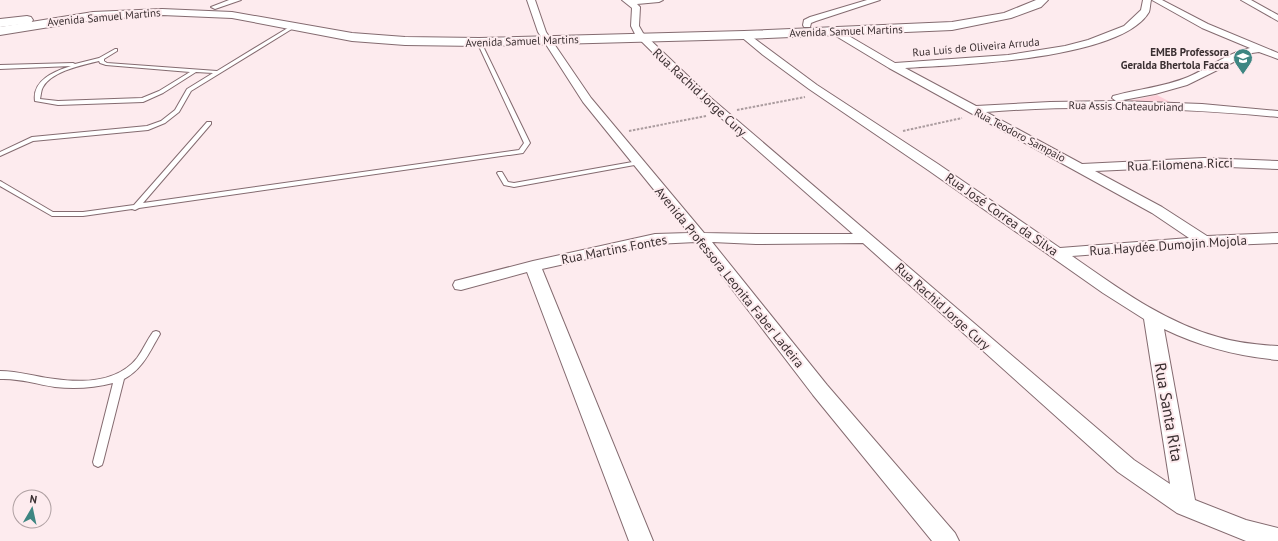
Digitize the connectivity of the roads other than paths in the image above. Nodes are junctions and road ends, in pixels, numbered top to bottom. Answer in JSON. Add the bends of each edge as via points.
{"nodes":[{"id":1,"x":237,"y":0,"type":"edge"},
{"id":2,"x":531,"y":0,"type":"edge"},
{"id":3,"x":659,"y":0,"type":"edge"},
{"id":4,"x":876,"y":0,"type":"edge"},
{"id":5,"x":1042,"y":0,"type":"edge"},
{"id":6,"x":1147,"y":0,"type":"edge"},
{"id":7,"x":1156,"y":0,"type":"edge"},
{"id":8,"x":1245,"y":0,"type":"edge"},
{"id":9,"x":628,"y":1,"type":"edge"},
{"id":10,"x":998,"y":5,"type":"dead end"},
{"id":11,"x":165,"y":6,"type":"junction"},
{"id":12,"x":215,"y":6,"type":"junction"},
{"id":13,"x":840,"y":11,"type":"junction"},
{"id":14,"x":1152,"y":12,"type":"junction"},
{"id":15,"x":138,"y":13,"type":"junction"},
{"id":16,"x":270,"y":13,"type":"junction"},
{"id":17,"x":1181,"y":14,"type":"junction"},
{"id":18,"x":244,"y":17,"type":"junction"},
{"id":19,"x":1278,"y":18,"type":"edge"},
{"id":20,"x":0,"y":24,"type":"edge"},
{"id":21,"x":807,"y":25,"type":"junction"},
{"id":22,"x":293,"y":27,"type":"junction"},
{"id":23,"x":849,"y":27,"type":"junction"},
{"id":24,"x":0,"y":31,"type":"edge"},
{"id":25,"x":818,"y":32,"type":"junction"},
{"id":26,"x":834,"y":32,"type":"junction"},
{"id":27,"x":639,"y":34,"type":"junction"},
{"id":28,"x":744,"y":35,"type":"junction"},
{"id":29,"x":544,"y":36,"type":"junction"},
{"id":30,"x":479,"y":42,"type":"junction"},
{"id":31,"x":1259,"y":49,"type":"junction"},
{"id":32,"x":115,"y":50,"type":"dead end"},
{"id":33,"x":1278,"y":56,"type":"edge"},
{"id":34,"x":101,"y":59,"type":"junction"},
{"id":35,"x":80,"y":64,"type":"junction"},
{"id":36,"x":893,"y":66,"type":"junction"},
{"id":37,"x":0,"y":67,"type":"edge"},
{"id":38,"x":196,"y":70,"type":"junction"},
{"id":39,"x":217,"y":72,"type":"junction"},
{"id":40,"x":1081,"y":103,"type":"junction"},
{"id":41,"x":977,"y":112,"type":"junction"},
{"id":42,"x":1278,"y":114,"type":"edge"},
{"id":43,"x":209,"y":123,"type":"dead end"},
{"id":44,"x":0,"y":154,"type":"edge"},
{"id":45,"x":638,"y":163,"type":"junction"},
{"id":46,"x":1278,"y":165,"type":"edge"},
{"id":47,"x":1081,"y":168,"type":"junction"},
{"id":48,"x":500,"y":173,"type":"dead end"},
{"id":49,"x":0,"y":183,"type":"edge"},
{"id":50,"x":135,"y":208,"type":"junction"},
{"id":51,"x":700,"y":237,"type":"junction"},
{"id":52,"x":867,"y":238,"type":"junction"},
{"id":53,"x":1278,"y":238,"type":"edge"},
{"id":54,"x":1204,"y":241,"type":"junction"},
{"id":55,"x":1058,"y":253,"type":"junction"},
{"id":56,"x":533,"y":266,"type":"junction"},
{"id":57,"x":461,"y":284,"type":"dead end"},
{"id":58,"x":1153,"y":318,"type":"junction"},
{"id":59,"x":156,"y":334,"type":"dead end"},
{"id":60,"x":1278,"y":353,"type":"edge"},
{"id":61,"x":0,"y":375,"type":"edge"},
{"id":62,"x":119,"y":378,"type":"junction"},
{"id":63,"x":98,"y":462,"type":"dead end"},
{"id":64,"x":1186,"y":506,"type":"junction"},
{"id":65,"x":1278,"y":539,"type":"edge"},
{"id":66,"x":641,"y":541,"type":"edge"},
{"id":67,"x":947,"y":541,"type":"edge"}],
"edges":[{"from":1,"to":12,"type":"street"},
{"from":2,"to":29,"type":"street","name":"Avenida Professora Leonita Faber Ladeira"},
{"from":3,"to":9,"type":"street"},
{"from":4,"to":13,"type":"street"},
{"from":5,"to":23,"type":"main road","name":"Avenida Samuel Martins","via":[[1036,5],[1007,16],[974,24],[945,27]]},
{"from":6,"to":14,"type":"street"},
{"from":7,"to":17,"type":"street"},
{"from":8,"to":19,"type":"street"},
{"from":9,"to":27,"type":"street","via":[[637,9],[634,22]]},
{"from":10,"to":23,"type":"main road","name":"Avenida Samuel Martins","via":[[979,13],[954,18]]},
{"from":11,"to":12,"type":"main road","name":"Avenida Samuel Martins"},
{"from":11,"to":15,"type":"main road","via":[[148,8]]},
{"from":11,"to":20,"type":"main road","name":"Avenida Samuel Martins","via":[[100,10]]},
{"from":12,"to":16,"type":"main road","name":"Avenida Samuel Martins"},
{"from":13,"to":21,"type":"street","via":[[812,19]]},
{"from":13,"to":23,"type":"street","via":[[837,16]]},
{"from":14,"to":17,"type":"street"},
{"from":14,"to":36,"type":"street","name":"Rua Luís de Oliveira Arruda","via":[[1127,28],[1066,49],[1008,58]]},
{"from":15,"to":18,"type":"main road","name":"Avenida Samuel Martins"},
{"from":15,"to":24,"type":"main road","name":"Avenida Samuel Martins","via":[[56,20]]},
{"from":16,"to":18,"type":"main road"},
{"from":16,"to":29,"type":"main road","name":"Avenida Samuel Martins","via":[[360,29],[411,33]]},
{"from":17,"to":31,"type":"street"},
{"from":18,"to":22,"type":"main road","name":"Avenida Samuel Martins"},
{"from":21,"to":23,"type":"main road","name":"Avenida Samuel Martins"},
{"from":21,"to":25,"type":"main road"},
{"from":21,"to":27,"type":"main road","name":"Avenida Samuel Martins"},
{"from":22,"to":30,"type":"main road","name":"Avenida Samuel Martins","via":[[379,40]]},
{"from":22,"to":39,"type":"lane"},
{"from":23,"to":26,"type":"main road","name":"Avenida Samuel Martins"},
{"from":25,"to":26,"type":"main road","name":"Avenida Samuel Martins"},
{"from":25,"to":28,"type":"main road","name":"Avenida Samuel Martins"},
{"from":26,"to":36,"type":"street","name":"Rua Teodoro Sampaio"},
{"from":27,"to":28,"type":"main road","name":"Avenida Samuel Martins"},
{"from":27,"to":29,"type":"main road","name":"Avenida Samuel Martins"},
{"from":27,"to":52,"type":"street","name":"Rua Rachid Jorge Cury","via":[[722,113]]},
{"from":28,"to":55,"type":"street","name":"Rua José Correa da Silva","via":[[821,94]]},
{"from":29,"to":30,"type":"main road","name":"Avenida Samuel Martins"},
{"from":29,"to":45,"type":"street","name":"Avenida Professora Leonita Faber Ladeira","via":[[587,100]]},
{"from":30,"to":50,"type":"lane","via":[[527,143],[520,152]]},
{"from":31,"to":33,"type":"street"},
{"from":31,"to":40,"type":"street","via":[[1240,53],[1207,72],[1171,86]]},
{"from":32,"to":34,"type":"lane"},
{"from":34,"to":35,"type":"lane"},
{"from":34,"to":38,"type":"lane","via":[[106,64]]},
{"from":35,"to":37,"type":"lane"},
{"from":35,"to":38,"type":"lane","via":[[58,72],[40,87],[37,100],[58,103],[143,100]]},
{"from":36,"to":41,"type":"street","name":"Rua Teodoro Sampaio"},
{"from":38,"to":39,"type":"lane"},
{"from":39,"to":44,"type":"lane","via":[[189,90],[177,111],[163,122],[148,128],[32,139]]},
{"from":40,"to":41,"type":"street","name":"Rua Assis Chateaubriand"},
{"from":40,"to":42,"type":"street","name":"Rua Assis Chateaubriand"},
{"from":41,"to":47,"type":"street","name":"Rua Teodoro Sampaio"},
{"from":43,"to":50,"type":"lane"},
{"from":45,"to":48,"type":"lane","via":[[514,185],[506,184]]},
{"from":45,"to":51,"type":"street","name":"Avenida Professora Leonita Faber Ladeira"},
{"from":46,"to":47,"type":"street","name":"Rua Filomena Ricci","via":[[1184,162]]},
{"from":47,"to":54,"type":"street","name":"Rua Teodoro Sampaio","via":[[1157,210]]},
{"from":49,"to":50,"type":"lane","via":[[52,214],[83,214]]},
{"from":51,"to":52,"type":"street","name":"Rua Martins Fontes"},
{"from":51,"to":56,"type":"street","name":"Rua Martins Fontes","via":[[655,239]]},
{"from":51,"to":67,"type":"street","name":"Avenida Professora Leonita Faber Ladeira","via":[[820,390]]},
{"from":52,"to":64,"type":"street","name":"Rua Rachid Jorge Cury","via":[[1098,444],[1154,487]]},
{"from":53,"to":54,"type":"street","name":"Rua Haydée Dumojin Mojola"},
{"from":54,"to":55,"type":"street","name":"Rua Haydée Dumojin Mojola"},
{"from":55,"to":58,"type":"street","name":"Rua José Correa da Silva"},
{"from":56,"to":57,"type":"street","name":"Rua Martins Fontes"},
{"from":56,"to":66,"type":"street"},
{"from":58,"to":60,"type":"street","name":"Rua José Correa da Silva","via":[[1210,341],[1238,348]]},
{"from":58,"to":64,"type":"street","name":"Rua Santa Rita"},
{"from":59,"to":62,"type":"lane","via":[[139,362]]},
{"from":61,"to":62,"type":"lane","via":[[56,383],[94,384]]},
{"from":62,"to":63,"type":"lane"},
{"from":64,"to":65,"type":"street","name":"Rua Rachid Jorge Cury","via":[[1245,530]]}]}
